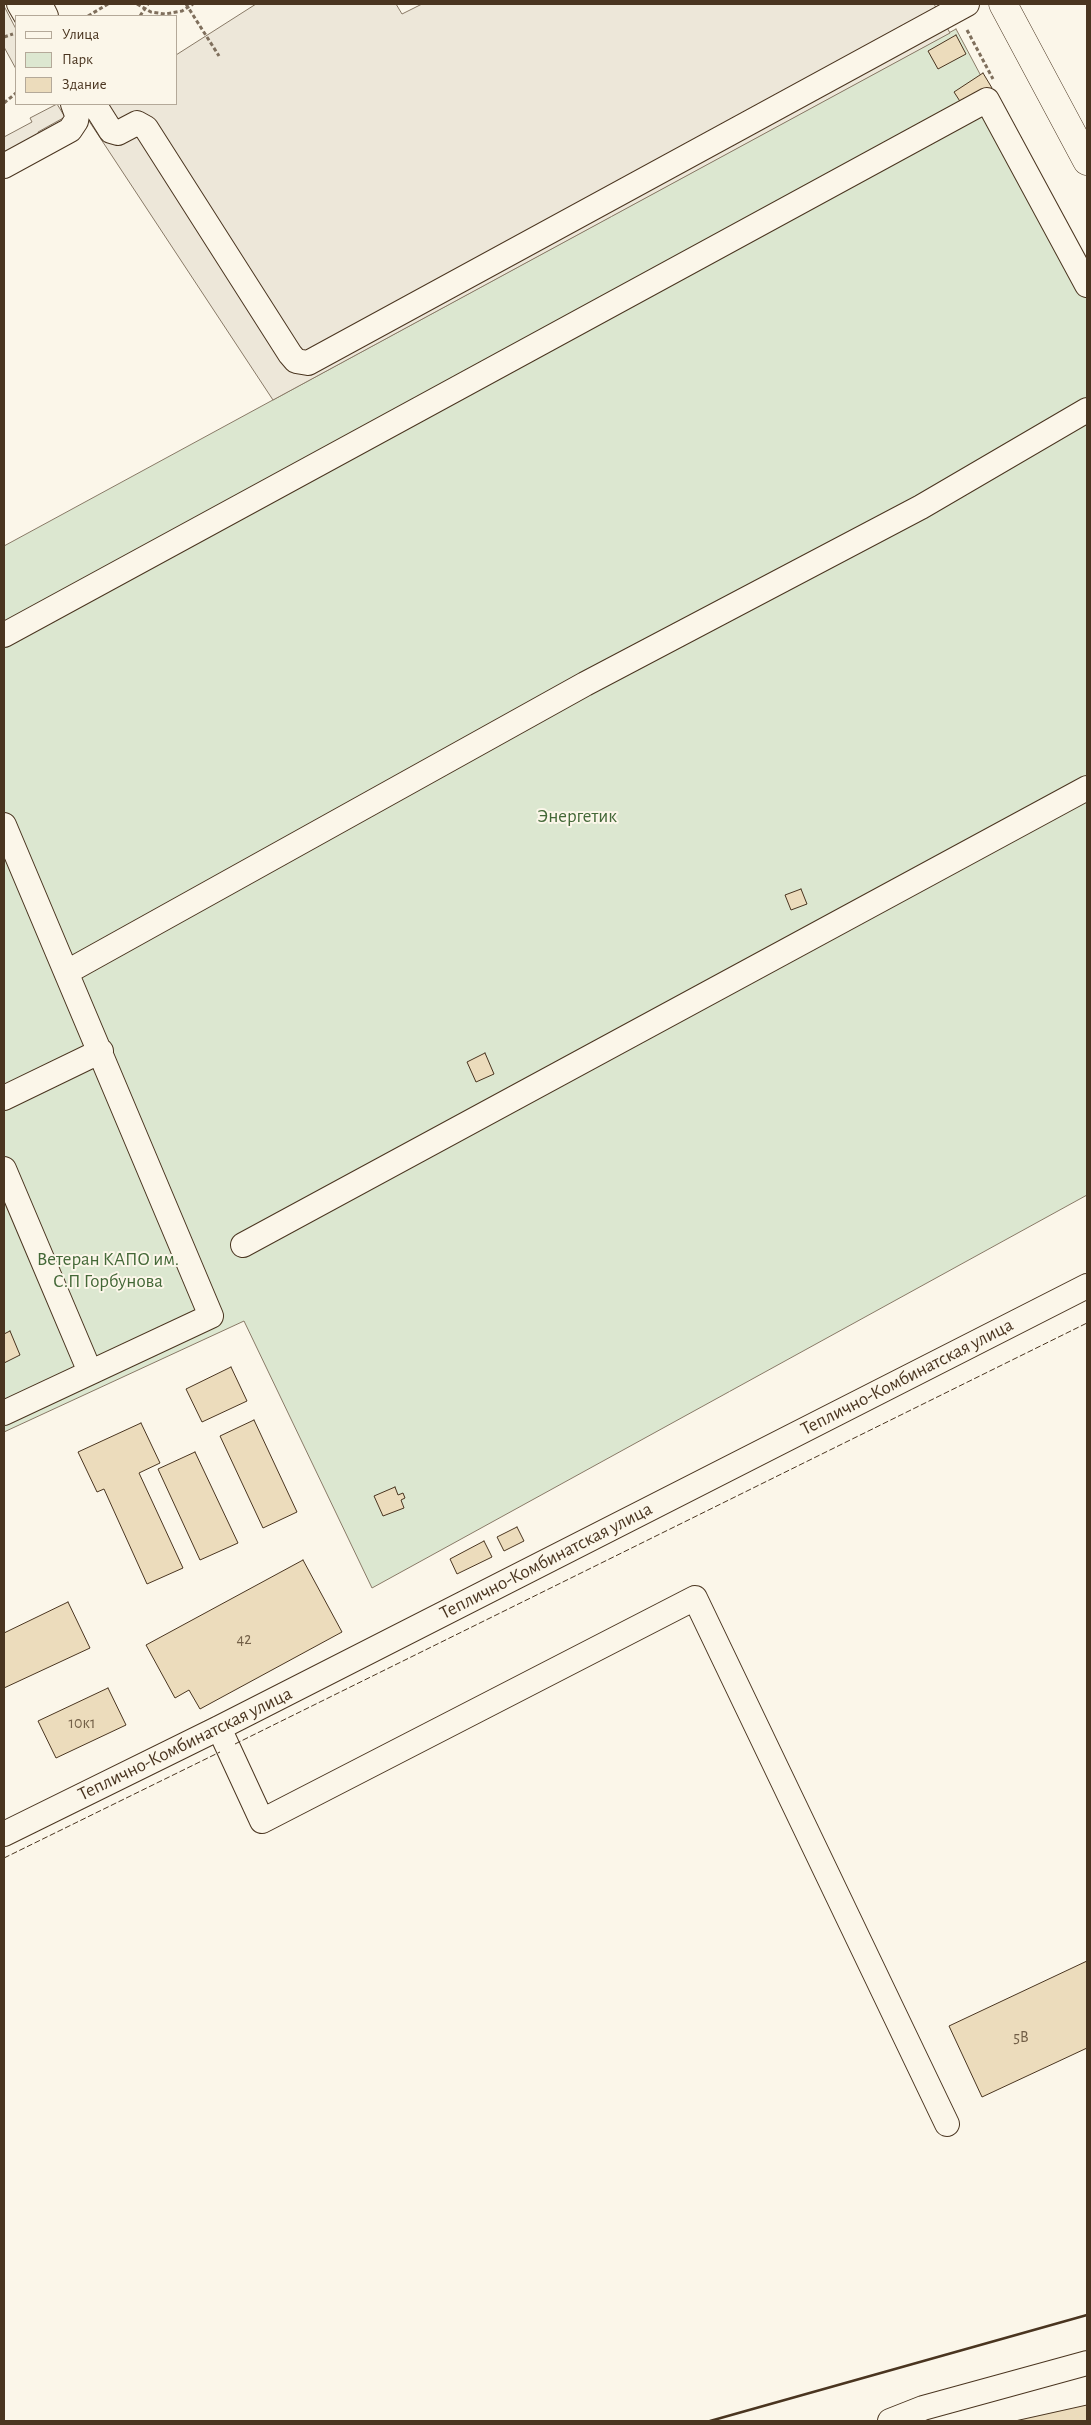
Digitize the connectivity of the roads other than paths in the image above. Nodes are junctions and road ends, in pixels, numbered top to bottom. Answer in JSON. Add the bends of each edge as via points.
{"nodes":[{"id":1,"x":19,"y":4,"type":"edge"},
{"id":2,"x":967,"y":4,"type":"edge"},
{"id":3,"x":1004,"y":4,"type":"edge"},
{"id":4,"x":25,"y":15,"type":"edge"},
{"id":5,"x":73,"y":105,"type":"edge"},
{"id":6,"x":95,"y":105,"type":"edge"},
{"id":7,"x":1087,"y":161,"type":"edge"},
{"id":8,"x":4,"y":166,"type":"edge"},
{"id":9,"x":1087,"y":285,"type":"edge"},
{"id":10,"x":1087,"y":410,"type":"edge"},
{"id":11,"x":4,"y":635,"type":"edge"},
{"id":12,"x":1087,"y":788,"type":"edge"},
{"id":13,"x":4,"y":825,"type":"edge"},
{"id":14,"x":67,"y":972,"type":"junction"},
{"id":15,"x":101,"y":1051,"type":"junction"},
{"id":16,"x":4,"y":1098,"type":"edge"},
{"id":17,"x":4,"y":1169,"type":"edge"},
{"id":18,"x":243,"y":1246,"type":"dead end"},
{"id":19,"x":1087,"y":1286,"type":"edge"},
{"id":20,"x":90,"y":1372,"type":"junction"},
{"id":21,"x":4,"y":1413,"type":"edge"},
{"id":22,"x":218,"y":1728,"type":"junction"},
{"id":23,"x":4,"y":1834,"type":"edge"},
{"id":24,"x":947,"y":2124,"type":"dead end"},
{"id":25,"x":1087,"y":2363,"type":"edge"},
{"id":26,"x":890,"y":2421,"type":"edge"}],
"edges":[{"from":1,"to":4,"type":"street"},
{"from":2,"to":6,"type":"street","via":[[308,363],[296,360],[290,354],[146,128],[137,123],[118,133],[111,131]]},
{"from":3,"to":7,"type":"main road"},
{"from":5,"to":8,"type":"street","via":[[77,115],[70,130]]},
{"from":9,"to":11,"type":"street","via":[[987,100]]},
{"from":10,"to":14,"type":"street","via":[[921,507],[585,684]]},
{"from":12,"to":18,"type":"street"},
{"from":13,"to":14,"type":"street"},
{"from":14,"to":15,"type":"street"},
{"from":15,"to":16,"type":"street"},
{"from":15,"to":20,"type":"street","via":[[211,1316]]},
{"from":17,"to":20,"type":"street"},
{"from":19,"to":22,"type":"street","name":"Теплично-Комбинатская улица"},
{"from":20,"to":21,"type":"street"},
{"from":22,"to":23,"type":"street","name":"Теплично-Комбинатская улица"},
{"from":22,"to":24,"type":"street","via":[[262,1821],[694,1598]]},
{"from":25,"to":26,"type":"street","via":[[923,2408]]}]}
